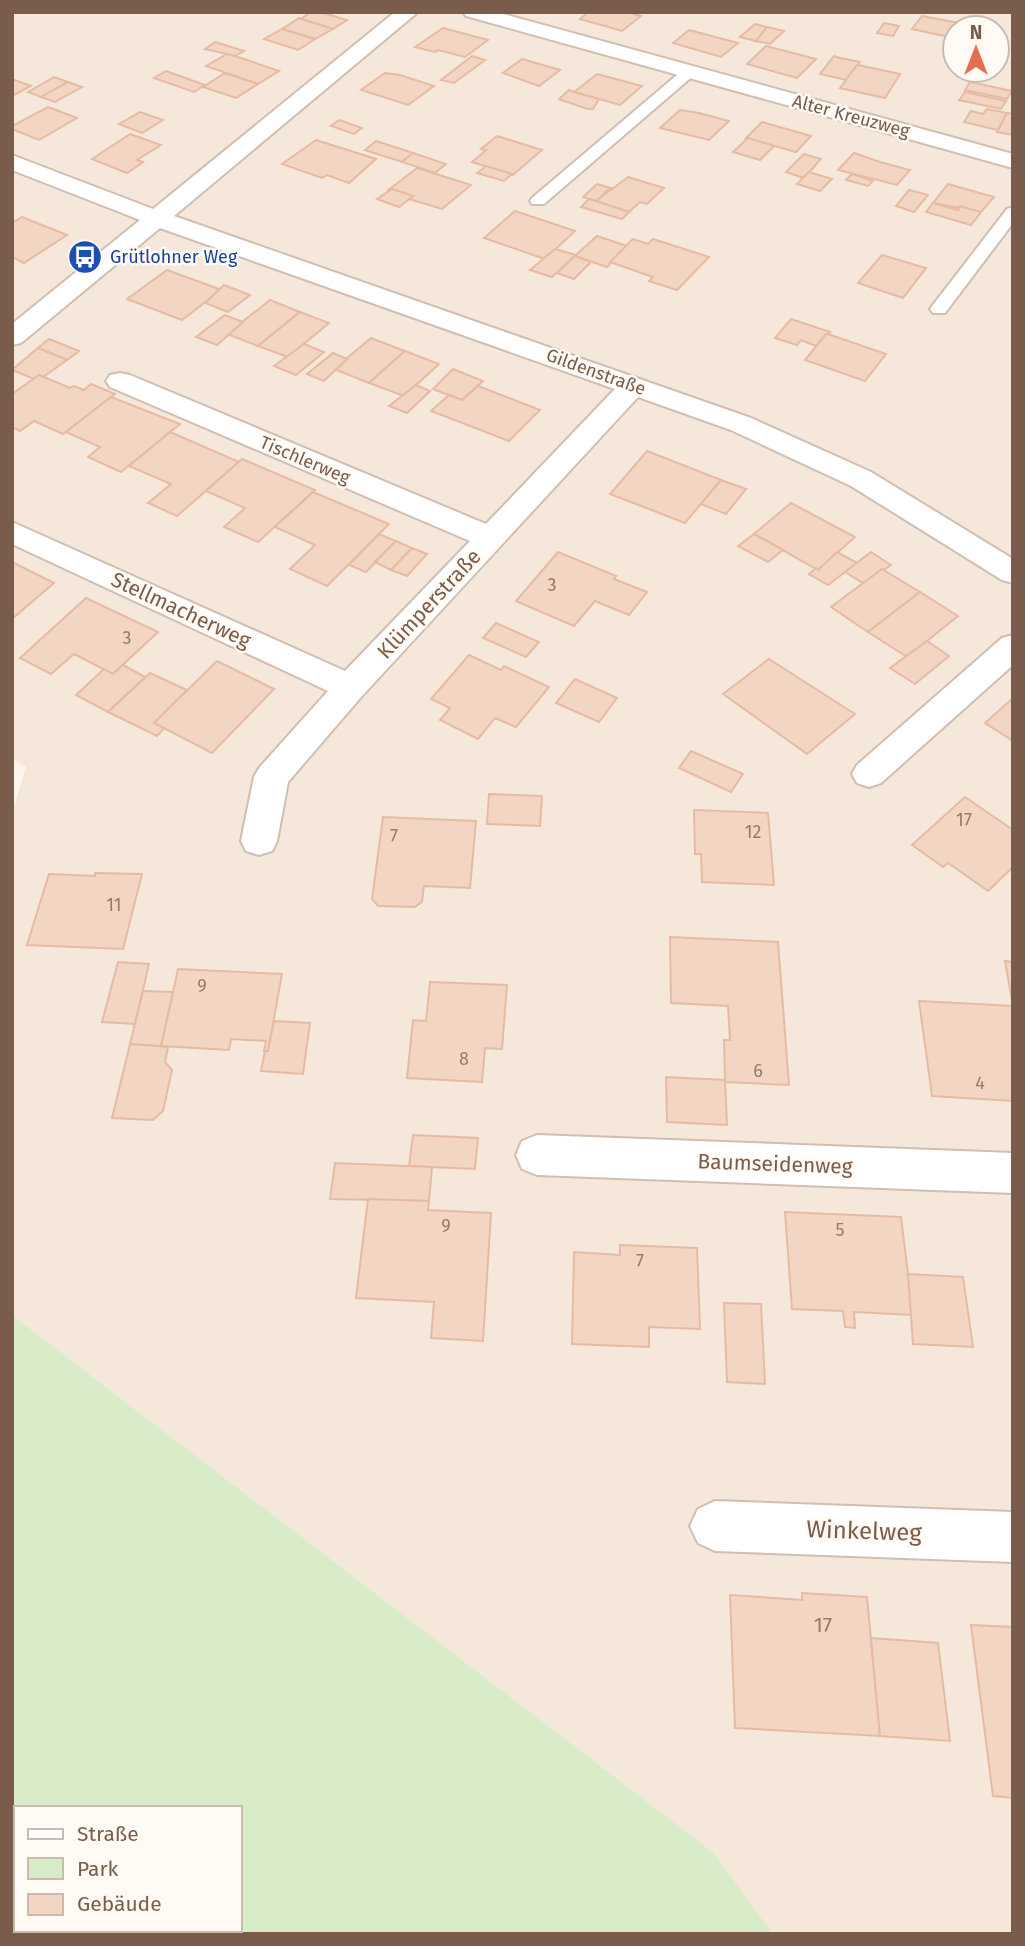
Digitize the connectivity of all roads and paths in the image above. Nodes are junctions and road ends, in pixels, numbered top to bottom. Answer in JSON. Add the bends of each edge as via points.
{"nodes":[{"id":1,"x":408,"y":12,"type":"edge"},
{"id":2,"x":473,"y":12,"type":"edge"},
{"id":3,"x":690,"y":72,"type":"junction"},
{"id":4,"x":1013,"y":160,"type":"edge"},
{"id":5,"x":12,"y":162,"type":"edge"},
{"id":6,"x":538,"y":201,"type":"dead end"},
{"id":7,"x":1013,"y":212,"type":"edge"},
{"id":8,"x":158,"y":219,"type":"junction"},
{"id":9,"x":939,"y":310,"type":"dead end"},
{"id":10,"x":12,"y":337,"type":"edge"},
{"id":11,"x":120,"y":381,"type":"dead end"},
{"id":12,"x":634,"y":385,"type":"junction"},
{"id":13,"x":12,"y":532,"type":"edge"},
{"id":14,"x":491,"y":538,"type":"junction"},
{"id":15,"x":1013,"y":573,"type":"edge"},
{"id":16,"x":1013,"y":646,"type":"edge"},
{"id":17,"x":351,"y":687,"type":"junction"},
{"id":18,"x":869,"y":774,"type":"dead end"},
{"id":19,"x":259,"y":841,"type":"dead end"},
{"id":20,"x":537,"y":1155,"type":"dead end"},
{"id":21,"x":1013,"y":1173,"type":"edge"},
{"id":22,"x":715,"y":1526,"type":"dead end"},
{"id":23,"x":1013,"y":1537,"type":"edge"}],
"edges":[{"from":1,"to":8,"type":"street"},
{"from":2,"to":3,"type":"street","name":"Alter Kreuzweg"},
{"from":3,"to":4,"type":"street","name":"Alter Kreuzweg"},
{"from":3,"to":6,"type":"lane"},
{"from":5,"to":8,"type":"street","name":"Gildenstraße"},
{"from":7,"to":9,"type":"lane"},
{"from":8,"to":10,"type":"street"},
{"from":8,"to":12,"type":"street","name":"Gildenstraße"},
{"from":11,"to":14,"type":"street","name":"Tischlerweg"},
{"from":12,"to":14,"type":"street","name":"Klümperstraße"},
{"from":12,"to":15,"type":"street","name":"Gildenstraße","via":[[741,424],[861,479]]},
{"from":13,"to":17,"type":"street","name":"Stellmacherweg"},
{"from":14,"to":17,"type":"street","name":"Klümperstraße"},
{"from":16,"to":18,"type":"street"},
{"from":17,"to":19,"type":"street","name":"Klümperstraße","via":[[271,777]]},
{"from":20,"to":21,"type":"street","name":"Baumseidenweg"},
{"from":22,"to":23,"type":"street","name":"Winkelweg"}]}
